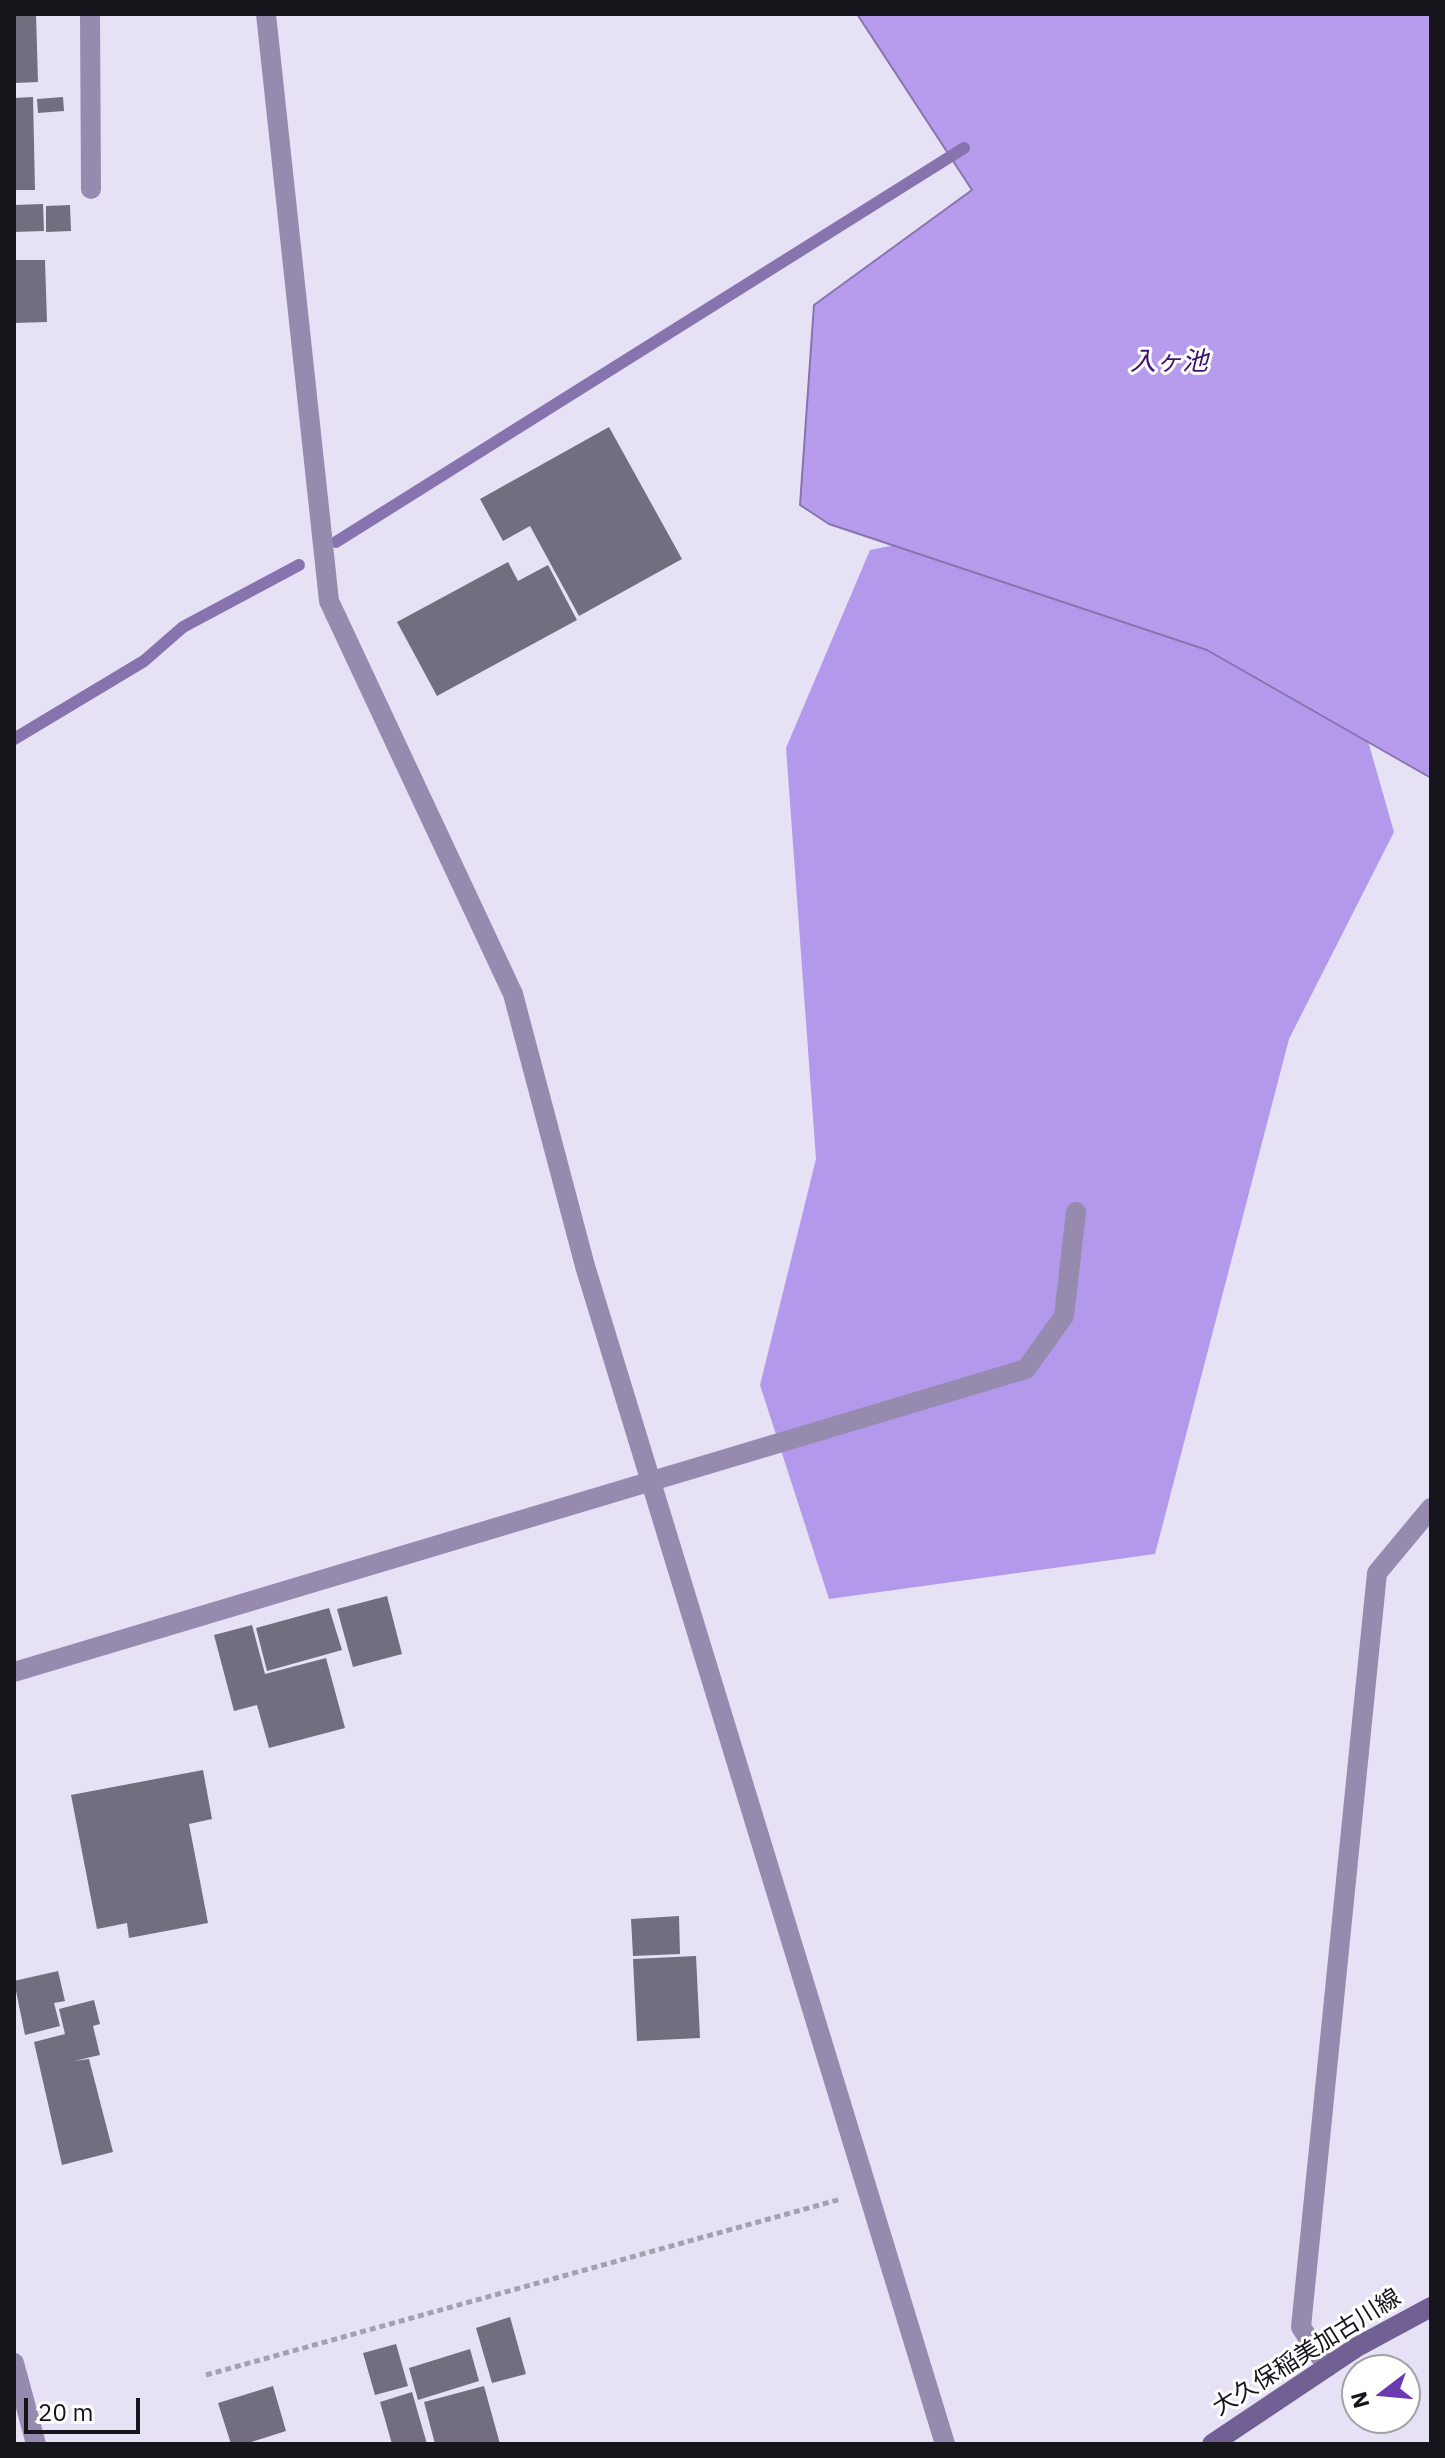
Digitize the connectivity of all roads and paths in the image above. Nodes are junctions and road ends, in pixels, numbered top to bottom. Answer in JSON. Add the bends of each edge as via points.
{"nodes":[{"id":1,"x":90,"y":14,"type":"edge"},
{"id":2,"x":266,"y":14,"type":"edge"},
{"id":3,"x":91,"y":189,"type":"dead end"},
{"id":4,"x":1076,"y":1212,"type":"dead end"},
{"id":5,"x":651,"y":1481,"type":"junction"},
{"id":6,"x":1431,"y":1508,"type":"edge"},
{"id":7,"x":14,"y":1672,"type":"edge"},
{"id":8,"x":868,"y":2191,"type":"junction"},
{"id":9,"x":1431,"y":2307,"type":"edge"},
{"id":10,"x":14,"y":2363,"type":"edge"},
{"id":11,"x":1327,"y":2367,"type":"junction"},
{"id":12,"x":206,"y":2375,"type":"dead end"},
{"id":13,"x":36,"y":2444,"type":"edge"},
{"id":14,"x":945,"y":2444,"type":"edge"},
{"id":15,"x":1212,"y":2444,"type":"edge"}],
"edges":[{"from":1,"to":3,"type":"street"},
{"from":2,"to":5,"type":"street","via":[[329,601],[513,994],[585,1266]]},
{"from":4,"to":5,"type":"street","via":[[1064,1316],[1026,1369]]},
{"from":5,"to":7,"type":"street"},
{"from":5,"to":8,"type":"street"},
{"from":6,"to":11,"type":"street","via":[[1377,1573],[1301,2327]]},
{"from":8,"to":12,"type":"path"},
{"from":8,"to":14,"type":"street"},
{"from":9,"to":11,"type":"main road","name":"大久保稲美加古川線"},
{"from":10,"to":13,"type":"street"},
{"from":11,"to":15,"type":"main road","name":"大久保稲美加古川線"}]}
